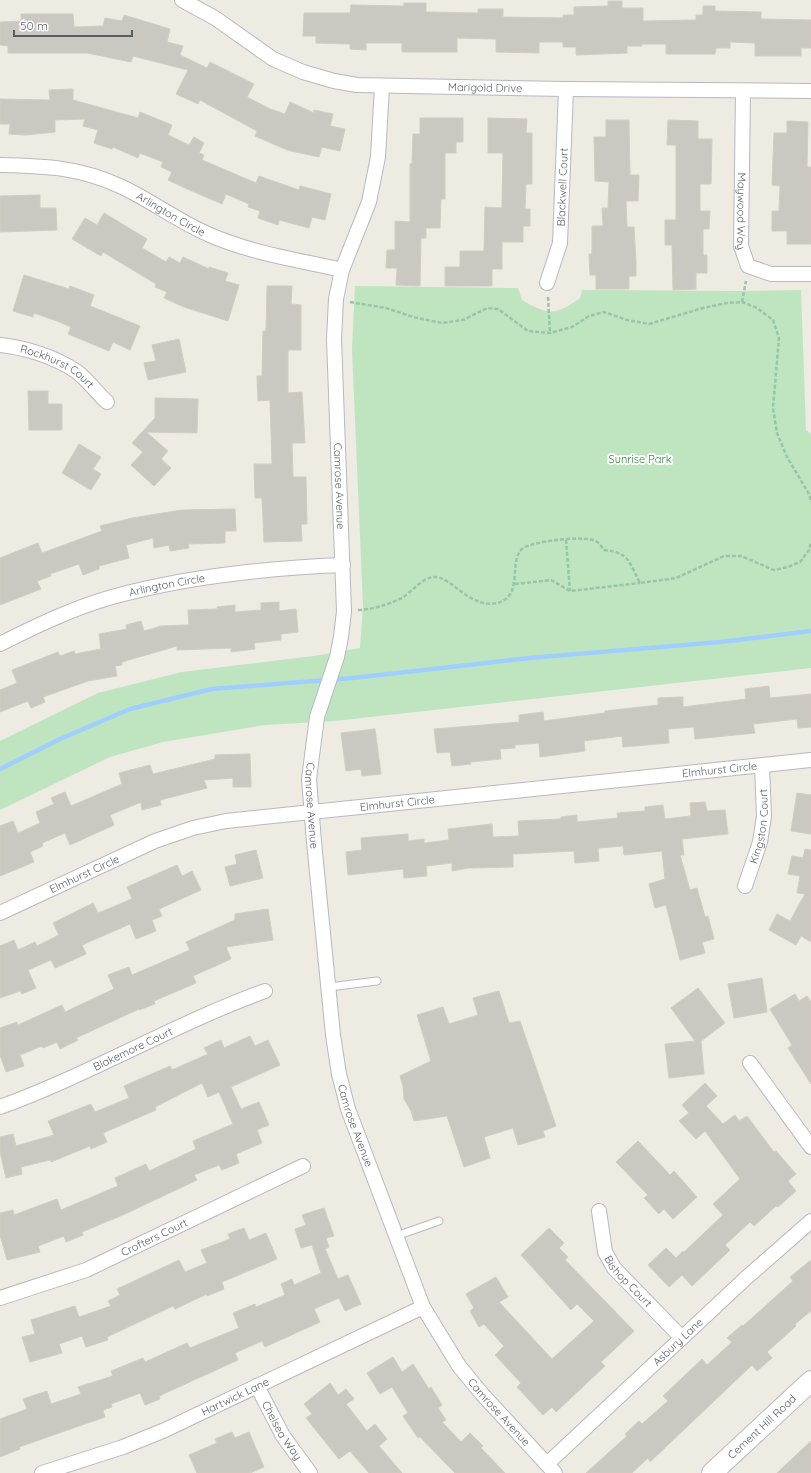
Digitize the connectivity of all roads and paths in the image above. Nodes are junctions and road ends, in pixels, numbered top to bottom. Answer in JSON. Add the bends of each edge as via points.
{"nodes":[{"id":1,"x":182,"y":0,"type":"edge"},
{"id":2,"x":382,"y":86,"type":"junction"},
{"id":3,"x":566,"y":89,"type":"junction"},
{"id":4,"x":744,"y":91,"type":"junction"},
{"id":5,"x":811,"y":91,"type":"edge"},
{"id":6,"x":0,"y":165,"type":"edge"},
{"id":7,"x":748,"y":266,"type":"junction"},
{"id":8,"x":342,"y":270,"type":"junction"},
{"id":9,"x":811,"y":274,"type":"edge"},
{"id":10,"x":547,"y":283,"type":"joint"},
{"id":11,"x":336,"y":299,"type":"junction"},
{"id":12,"x":742,"y":302,"type":"junction"},
{"id":13,"x":550,"y":333,"type":"junction"},
{"id":14,"x":0,"y":345,"type":"edge"},
{"id":15,"x":107,"y":402,"type":"dead end"},
{"id":16,"x":810,"y":494,"type":"edge"},
{"id":17,"x":811,"y":502,"type":"edge"},
{"id":18,"x":566,"y":540,"type":"junction"},
{"id":19,"x":811,"y":542,"type":"edge"},
{"id":20,"x":343,"y":565,"type":"junction"},
{"id":21,"x":640,"y":583,"type":"junction"},
{"id":22,"x":514,"y":584,"type":"junction"},
{"id":23,"x":570,"y":591,"type":"junction"},
{"id":24,"x":344,"y":610,"type":"junction"},
{"id":25,"x":0,"y":644,"type":"edge"},
{"id":26,"x":811,"y":760,"type":"edge"},
{"id":27,"x":762,"y":766,"type":"junction"},
{"id":28,"x":311,"y":812,"type":"junction"},
{"id":29,"x":745,"y":886,"type":"dead end"},
{"id":30,"x":0,"y":913,"type":"edge"},
{"id":31,"x":377,"y":981,"type":"dead end"},
{"id":32,"x":329,"y":988,"type":"junction"},
{"id":33,"x":265,"y":991,"type":"dead end"},
{"id":34,"x":750,"y":1063,"type":"dead end"},
{"id":35,"x":0,"y":1107,"type":"edge"},
{"id":36,"x":811,"y":1147,"type":"edge"},
{"id":37,"x":303,"y":1166,"type":"dead end"},
{"id":38,"x":599,"y":1211,"type":"dead end"},
{"id":39,"x":439,"y":1221,"type":"dead end"},
{"id":40,"x":811,"y":1221,"type":"edge"},
{"id":41,"x":396,"y":1236,"type":"junction"},
{"id":42,"x":0,"y":1298,"type":"edge"},
{"id":43,"x":423,"y":1307,"type":"junction"},
{"id":44,"x":682,"y":1338,"type":"junction"},
{"id":45,"x":811,"y":1381,"type":"edge"},
{"id":46,"x":257,"y":1386,"type":"junction"},
{"id":47,"x":551,"y":1468,"type":"edge"},
{"id":48,"x":42,"y":1473,"type":"edge"},
{"id":49,"x":310,"y":1473,"type":"edge"},
{"id":50,"x":712,"y":1473,"type":"edge"}],
"edges":[{"from":1,"to":2,"type":"street","name":"Marigold Drive","via":[[214,18],[273,59],[303,72],[334,81]]},
{"from":2,"to":3,"type":"street","name":"Marigold Drive"},
{"from":2,"to":8,"type":"street","name":"Camrose Avenue","via":[[378,157],[369,202]]},
{"from":3,"to":4,"type":"street","name":"Marigold Drive"},
{"from":3,"to":10,"type":"street","name":"Blackwell Court","via":[[560,243]]},
{"from":4,"to":5,"type":"street","name":"Marigold Drive"},
{"from":4,"to":7,"type":"street","name":"Maywood Way","via":[[741,246]]},
{"from":6,"to":8,"type":"street","name":"Arlington Circle","via":[[48,166],[83,172],[122,187],[167,214],[210,235],[253,250]]},
{"from":7,"to":9,"type":"street","via":[[772,274]]},
{"from":7,"to":12,"type":"path"},
{"from":8,"to":11,"type":"street","name":"Camrose Avenue"},
{"from":10,"to":13,"type":"path"},
{"from":11,"to":13,"type":"path","via":[[386,308],[442,323],[463,320],[487,308],[498,309],[528,330]]},
{"from":11,"to":20,"type":"street","name":"Camrose Avenue","via":[[334,339]]},
{"from":12,"to":13,"type":"path","via":[[703,308],[649,324],[604,312],[589,316],[572,327]]},
{"from":12,"to":16,"type":"path","via":[[758,308],[772,320],[779,338],[773,408],[777,433],[787,458]]},
{"from":14,"to":15,"type":"street","name":"Rockhurst Court","via":[[26,350],[77,372]]},
{"from":16,"to":17,"type":"path"},
{"from":18,"to":21,"type":"path","via":[[586,538],[595,540],[604,550],[617,551],[627,558]]},
{"from":18,"to":22,"type":"path","via":[[531,544],[522,549],[516,559]]},
{"from":18,"to":23,"type":"path"},
{"from":19,"to":21,"type":"path","via":[[809,550],[800,562],[788,567],[774,570],[741,556],[724,556],[676,578]]},
{"from":20,"to":24,"type":"street","name":"Camrose Avenue"},
{"from":20,"to":25,"type":"street","name":"Arlington Circle","via":[[218,577],[159,586],[111,598],[59,616]]},
{"from":21,"to":23,"type":"path"},
{"from":22,"to":23,"type":"path","via":[[551,580]]},
{"from":22,"to":24,"type":"path","via":[[508,595],[499,603],[486,604],[435,577],[424,581],[403,598],[376,609]]},
{"from":24,"to":28,"type":"street","name":"Camrose Avenue","via":[[337,657],[317,717],[309,779]]},
{"from":26,"to":27,"type":"street","name":"Elmhurst Circle"},
{"from":27,"to":28,"type":"street","name":"Elmhurst Circle"},
{"from":27,"to":29,"type":"street","name":"Kingston Court","via":[[764,816],[760,842]]},
{"from":28,"to":30,"type":"street","name":"Elmhurst Circle","via":[[226,821],[193,828],[155,841]]},
{"from":28,"to":32,"type":"street","name":"Camrose Avenue"},
{"from":31,"to":32,"type":"lane"},
{"from":32,"to":41,"type":"street","name":"Camrose Avenue","via":[[339,1074],[348,1109]]},
{"from":33,"to":35,"type":"street","name":"Blakemore Court","via":[[225,1005],[40,1093]]},
{"from":34,"to":36,"type":"street"},
{"from":37,"to":42,"type":"street","name":"Crofters Court","via":[[86,1270]]},
{"from":38,"to":44,"type":"street","name":"Bishop Court","via":[[605,1252],[614,1268]]},
{"from":39,"to":41,"type":"lane"},
{"from":40,"to":44,"type":"street","name":"Asbury Lane"},
{"from":41,"to":43,"type":"street","name":"Camrose Avenue"},
{"from":43,"to":46,"type":"street","name":"Hartwick Lane"},
{"from":43,"to":47,"type":"street","name":"Camrose Avenue","via":[[459,1366]]},
{"from":44,"to":47,"type":"street","name":"Asbury Lane"},
{"from":45,"to":50,"type":"street","name":"Cement Hill Road"},
{"from":46,"to":48,"type":"street","name":"Hartwick Lane","via":[[123,1447]]},
{"from":46,"to":49,"type":"street","name":"Chelsea Way","via":[[283,1436]]}]}
